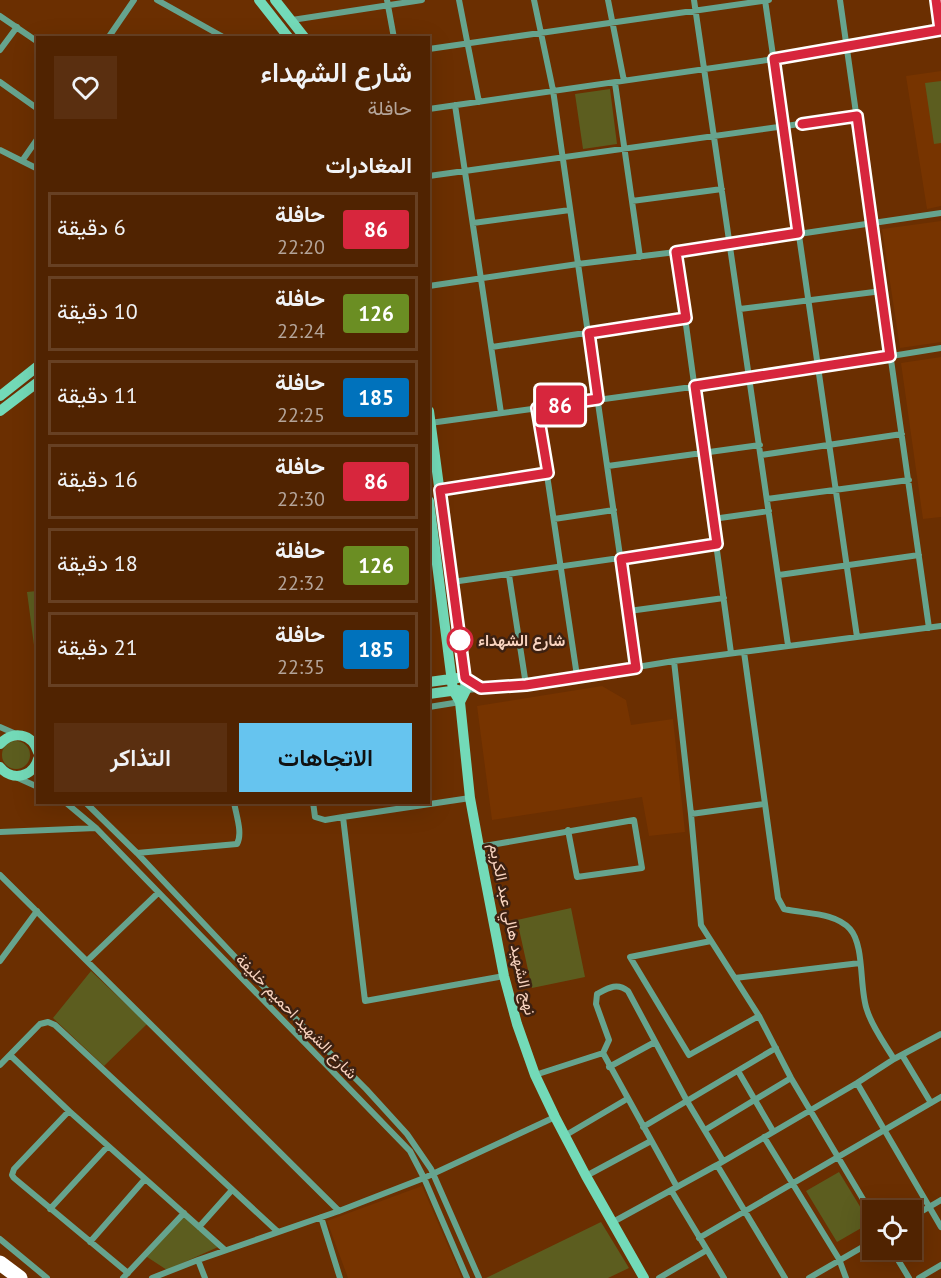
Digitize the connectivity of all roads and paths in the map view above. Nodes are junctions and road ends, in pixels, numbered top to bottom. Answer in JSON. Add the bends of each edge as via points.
{"nodes":[{"id":1,"x":134,"y":0,"type":"edge"},
{"id":2,"x":158,"y":0,"type":"edge"},
{"id":3,"x":259,"y":0,"type":"edge"},
{"id":4,"x":275,"y":0,"type":"edge"},
{"id":5,"x":422,"y":0,"type":"edge"},
{"id":6,"x":459,"y":0,"type":"edge"},
{"id":7,"x":534,"y":0,"type":"edge"},
{"id":8,"x":608,"y":0,"type":"edge"},
{"id":9,"x":694,"y":0,"type":"edge"},
{"id":10,"x":767,"y":0,"type":"edge"},
{"id":11,"x":840,"y":0,"type":"edge"},
{"id":12,"x":936,"y":0,"type":"edge"},
{"id":13,"x":388,"y":3,"type":"edge"},
{"id":14,"x":696,"y":11,"type":"junction"},
{"id":15,"x":0,"y":16,"type":"edge"},
{"id":16,"x":292,"y":20,"type":"junction"},
{"id":17,"x":612,"y":22,"type":"junction"},
{"id":18,"x":17,"y":27,"type":"junction"},
{"id":19,"x":941,"y":30,"type":"edge"},
{"id":20,"x":541,"y":33,"type":"junction"},
{"id":21,"x":109,"y":36,"type":"edge"},
{"id":22,"x":221,"y":36,"type":"edge"},
{"id":23,"x":286,"y":36,"type":"edge"},
{"id":24,"x":304,"y":36,"type":"edge"},
{"id":25,"x":394,"y":36,"type":"edge"},
{"id":26,"x":36,"y":41,"type":"edge"},
{"id":27,"x":467,"y":44,"type":"junction"},
{"id":28,"x":847,"y":48,"type":"junction"},
{"id":29,"x":430,"y":49,"type":"edge"},
{"id":30,"x":0,"y":50,"type":"edge"},
{"id":31,"x":774,"y":59,"type":"junction"},
{"id":32,"x":704,"y":69,"type":"junction"},
{"id":33,"x":624,"y":81,"type":"junction"},
{"id":34,"x":0,"y":82,"type":"edge"},
{"id":35,"x":615,"y":82,"type":"junction"},
{"id":36,"x":553,"y":90,"type":"junction"},
{"id":37,"x":479,"y":102,"type":"junction"},
{"id":38,"x":455,"y":105,"type":"junction"},
{"id":39,"x":36,"y":108,"type":"edge"},
{"id":40,"x":430,"y":109,"type":"edge"},
{"id":41,"x":857,"y":116,"type":"junction"},
{"id":42,"x":784,"y":127,"type":"junction"},
{"id":43,"x":714,"y":137,"type":"junction"},
{"id":44,"x":36,"y":141,"type":"edge"},
{"id":45,"x":0,"y":150,"type":"edge"},
{"id":46,"x":625,"y":150,"type":"junction"},
{"id":47,"x":561,"y":157,"type":"junction"},
{"id":48,"x":22,"y":161,"type":"junction"},
{"id":49,"x":36,"y":169,"type":"edge"},
{"id":50,"x":466,"y":171,"type":"junction"},
{"id":51,"x":430,"y":176,"type":"edge"},
{"id":52,"x":722,"y":189,"type":"junction"},
{"id":53,"x":632,"y":201,"type":"junction"},
{"id":54,"x":570,"y":210,"type":"junction"},
{"id":55,"x":941,"y":213,"type":"edge"},
{"id":56,"x":873,"y":222,"type":"junction"},
{"id":57,"x":473,"y":223,"type":"junction"},
{"id":58,"x":798,"y":233,"type":"junction"},
{"id":59,"x":730,"y":244,"type":"junction"},
{"id":60,"x":676,"y":252,"type":"junction"},
{"id":61,"x":640,"y":257,"type":"junction"},
{"id":62,"x":578,"y":264,"type":"junction"},
{"id":63,"x":481,"y":279,"type":"junction"},
{"id":64,"x":430,"y":286,"type":"edge"},
{"id":65,"x":882,"y":291,"type":"junction"},
{"id":66,"x":809,"y":300,"type":"junction"},
{"id":67,"x":740,"y":309,"type":"junction"},
{"id":68,"x":686,"y":318,"type":"junction"},
{"id":69,"x":589,"y":333,"type":"junction"},
{"id":70,"x":492,"y":347,"type":"junction"},
{"id":71,"x":941,"y":348,"type":"edge"},
{"id":72,"x":890,"y":356,"type":"junction"},
{"id":73,"x":818,"y":367,"type":"junction"},
{"id":74,"x":36,"y":368,"type":"edge"},
{"id":75,"x":750,"y":379,"type":"junction"},
{"id":76,"x":36,"y":384,"type":"edge"},
{"id":77,"x":695,"y":386,"type":"junction"},
{"id":78,"x":0,"y":396,"type":"edge"},
{"id":79,"x":598,"y":399,"type":"junction"},
{"id":80,"x":537,"y":408,"type":"junction"},
{"id":81,"x":0,"y":411,"type":"edge"},
{"id":82,"x":501,"y":413,"type":"junction"},
{"id":83,"x":430,"y":423,"type":"edge"},
{"id":84,"x":902,"y":434,"type":"junction"},
{"id":85,"x":829,"y":444,"type":"junction"},
{"id":86,"x":760,"y":445,"type":"junction"},
{"id":87,"x":703,"y":452,"type":"junction"},
{"id":88,"x":761,"y":455,"type":"junction"},
{"id":89,"x":608,"y":466,"type":"junction"},
{"id":90,"x":548,"y":473,"type":"junction"},
{"id":91,"x":909,"y":480,"type":"junction"},
{"id":92,"x":836,"y":489,"type":"junction"},
{"id":93,"x":440,"y":490,"type":"junction"},
{"id":94,"x":767,"y":499,"type":"junction"},
{"id":95,"x":615,"y":510,"type":"junction"},
{"id":96,"x":769,"y":511,"type":"junction"},
{"id":97,"x":430,"y":519,"type":"edge"},
{"id":98,"x":554,"y":519,"type":"junction"},
{"id":99,"x":713,"y":519,"type":"junction"},
{"id":100,"x":717,"y":544,"type":"junction"},
{"id":101,"x":919,"y":555,"type":"junction"},
{"id":102,"x":621,"y":559,"type":"junction"},
{"id":103,"x":847,"y":565,"type":"junction"},
{"id":104,"x":562,"y":567,"type":"junction"},
{"id":105,"x":433,"y":572,"type":"edge"},
{"id":106,"x":779,"y":574,"type":"junction"},
{"id":107,"x":509,"y":575,"type":"junction"},
{"id":108,"x":452,"y":582,"type":"junction"},
{"id":109,"x":724,"y":598,"type":"junction"},
{"id":110,"x":629,"y":611,"type":"junction"},
{"id":111,"x":941,"y":626,"type":"edge"},
{"id":112,"x":929,"y":628,"type":"junction"},
{"id":113,"x":857,"y":637,"type":"junction"},
{"id":114,"x":788,"y":645,"type":"junction"},
{"id":115,"x":744,"y":652,"type":"junction"},
{"id":116,"x":731,"y":653,"type":"junction"},
{"id":117,"x":674,"y":661,"type":"junction"},
{"id":118,"x":636,"y":668,"type":"junction"},
{"id":119,"x":577,"y":676,"type":"junction"},
{"id":120,"x":452,"y":678,"type":"junction"},
{"id":121,"x":465,"y":678,"type":"junction"},
{"id":122,"x":430,"y":682,"type":"edge"},
{"id":123,"x":526,"y":685,"type":"junction"},
{"id":124,"x":481,"y":688,"type":"junction"},
{"id":125,"x":453,"y":690,"type":"junction"},
{"id":126,"x":466,"y":690,"type":"junction"},
{"id":127,"x":430,"y":694,"type":"edge"},
{"id":128,"x":460,"y":702,"type":"junction"},
{"id":129,"x":430,"y":707,"type":"edge"},
{"id":130,"x":0,"y":727,"type":"edge"},
{"id":131,"x":16,"y":734,"type":"junction"},
{"id":132,"x":33,"y":738,"type":"edge"},
{"id":133,"x":0,"y":744,"type":"edge"},
{"id":134,"x":36,"y":764,"type":"edge"},
{"id":135,"x":6,"y":773,"type":"edge"},
{"id":136,"x":36,"y":786,"type":"edge"},
{"id":137,"x":471,"y":798,"type":"junction"},
{"id":138,"x":67,"y":804,"type":"edge"},
{"id":139,"x":87,"y":804,"type":"edge"},
{"id":140,"x":234,"y":804,"type":"edge"},
{"id":141,"x":313,"y":804,"type":"edge"},
{"id":142,"x":764,"y":804,"type":"junction"},
{"id":143,"x":692,"y":814,"type":"junction"},
{"id":144,"x":343,"y":817,"type":"junction"},
{"id":145,"x":96,"y":828,"type":"junction"},
{"id":146,"x":568,"y":830,"type":"junction"},
{"id":147,"x":0,"y":832,"type":"edge"},
{"id":148,"x":479,"y":847,"type":"junction"},
{"id":149,"x":136,"y":853,"type":"junction"},
{"id":150,"x":0,"y":875,"type":"edge"},
{"id":151,"x":158,"y":893,"type":"junction"},
{"id":152,"x":37,"y":911,"type":"junction"},
{"id":153,"x":711,"y":941,"type":"junction"},
{"id":154,"x":0,"y":961,"type":"edge"},
{"id":155,"x":87,"y":961,"type":"junction"},
{"id":156,"x":860,"y":963,"type":"junction"},
{"id":157,"x":504,"y":976,"type":"junction"},
{"id":158,"x":735,"y":978,"type":"junction"},
{"id":159,"x":759,"y":1016,"type":"junction"},
{"id":160,"x":941,"y":1034,"type":"edge"},
{"id":161,"x":655,"y":1042,"type":"junction"},
{"id":162,"x":776,"y":1048,"type":"junction"},
{"id":163,"x":603,"y":1053,"type":"junction"},
{"id":164,"x":10,"y":1055,"type":"junction"},
{"id":165,"x":902,"y":1055,"type":"junction"},
{"id":166,"x":894,"y":1059,"type":"junction"},
{"id":167,"x":0,"y":1065,"type":"edge"},
{"id":168,"x":609,"y":1067,"type":"junction"},
{"id":169,"x":738,"y":1071,"type":"junction"},
{"id":170,"x":535,"y":1075,"type":"junction"},
{"id":171,"x":791,"y":1078,"type":"junction"},
{"id":172,"x":857,"y":1083,"type":"junction"},
{"id":173,"x":941,"y":1097,"type":"edge"},
{"id":174,"x":627,"y":1099,"type":"junction"},
{"id":175,"x":755,"y":1100,"type":"junction"},
{"id":176,"x":687,"y":1101,"type":"junction"},
{"id":177,"x":931,"y":1103,"type":"junction"},
{"id":178,"x":810,"y":1110,"type":"junction"},
{"id":179,"x":69,"y":1111,"type":"junction"},
{"id":180,"x":555,"y":1116,"type":"junction"},
{"id":181,"x":643,"y":1127,"type":"junction"},
{"id":182,"x":705,"y":1130,"type":"junction"},
{"id":183,"x":885,"y":1130,"type":"junction"},
{"id":184,"x":773,"y":1131,"type":"junction"},
{"id":185,"x":566,"y":1135,"type":"junction"},
{"id":186,"x":764,"y":1137,"type":"junction"},
{"id":187,"x":651,"y":1141,"type":"junction"},
{"id":188,"x":108,"y":1146,"type":"junction"},
{"id":189,"x":839,"y":1158,"type":"junction"},
{"id":190,"x":720,"y":1163,"type":"junction"},
{"id":191,"x":433,"y":1173,"type":"junction"},
{"id":192,"x":586,"y":1176,"type":"junction"},
{"id":193,"x":424,"y":1178,"type":"junction"},
{"id":194,"x":145,"y":1179,"type":"junction"},
{"id":195,"x":793,"y":1184,"type":"junction"},
{"id":196,"x":674,"y":1189,"type":"junction"},
{"id":197,"x":232,"y":1190,"type":"junction"},
{"id":198,"x":864,"y":1200,"type":"edge"},
{"id":199,"x":941,"y":1200,"type":"edge"},
{"id":200,"x":929,"y":1207,"type":"junction"},
{"id":201,"x":50,"y":1209,"type":"junction"},
{"id":202,"x":339,"y":1211,"type":"junction"},
{"id":203,"x":746,"y":1212,"type":"junction"},
{"id":204,"x":922,"y":1212,"type":"edge"},
{"id":205,"x":184,"y":1213,"type":"junction"},
{"id":206,"x":321,"y":1217,"type":"junction"},
{"id":207,"x":613,"y":1222,"type":"junction"},
{"id":208,"x":199,"y":1227,"type":"junction"},
{"id":209,"x":941,"y":1227,"type":"edge"},
{"id":210,"x":278,"y":1232,"type":"junction"},
{"id":211,"x":699,"y":1238,"type":"junction"},
{"id":212,"x":0,"y":1239,"type":"edge"},
{"id":213,"x":90,"y":1242,"type":"junction"},
{"id":214,"x":862,"y":1246,"type":"edge"},
{"id":215,"x":225,"y":1250,"type":"junction"},
{"id":216,"x":707,"y":1250,"type":"junction"},
{"id":217,"x":840,"y":1259,"type":"junction"},
{"id":218,"x":198,"y":1260,"type":"junction"},
{"id":219,"x":898,"y":1260,"type":"edge"},
{"id":220,"x":0,"y":1263,"type":"edge"},
{"id":221,"x":941,"y":1265,"type":"edge"},
{"id":222,"x":125,"y":1275,"type":"edge"},
{"id":223,"x":20,"y":1278,"type":"edge"},
{"id":224,"x":47,"y":1278,"type":"edge"},
{"id":225,"x":152,"y":1278,"type":"edge"},
{"id":226,"x":205,"y":1278,"type":"edge"},
{"id":227,"x":340,"y":1278,"type":"edge"},
{"id":228,"x":467,"y":1278,"type":"edge"},
{"id":229,"x":479,"y":1278,"type":"edge"},
{"id":230,"x":644,"y":1278,"type":"edge"},
{"id":231,"x":659,"y":1278,"type":"edge"},
{"id":232,"x":724,"y":1278,"type":"edge"},
{"id":233,"x":785,"y":1278,"type":"edge"},
{"id":234,"x":809,"y":1278,"type":"edge"},
{"id":235,"x":846,"y":1278,"type":"edge"},
{"id":236,"x":909,"y":1278,"type":"edge"},
{"id":237,"x":919,"y":1278,"type":"edge"}],
"edges":[{"from":1,"to":21,"type":"street"},
{"from":2,"to":22,"type":"street"},
{"from":3,"to":23,"type":"main road"},
{"from":4,"to":16,"type":"main road"},
{"from":5,"to":13,"type":"street"},
{"from":6,"to":27,"type":"street"},
{"from":7,"to":20,"type":"street"},
{"from":8,"to":17,"type":"street"},
{"from":9,"to":14,"type":"street"},
{"from":10,"to":14,"type":"street"},
{"from":10,"to":31,"type":"street"},
{"from":11,"to":28,"type":"street"},
{"from":12,"to":19,"type":"street"},
{"from":13,"to":16,"type":"street"},
{"from":13,"to":25,"type":"street"},
{"from":14,"to":17,"type":"street"},
{"from":14,"to":32,"type":"street"},
{"from":15,"to":18,"type":"street"},
{"from":16,"to":24,"type":"main road"},
{"from":17,"to":20,"type":"street"},
{"from":17,"to":33,"type":"street"},
{"from":18,"to":26,"type":"street"},
{"from":18,"to":30,"type":"street"},
{"from":19,"to":28,"type":"street"},
{"from":20,"to":27,"type":"street"},
{"from":20,"to":36,"type":"street"},
{"from":27,"to":29,"type":"street"},
{"from":27,"to":37,"type":"street"},
{"from":28,"to":31,"type":"street"},
{"from":28,"to":41,"type":"street"},
{"from":31,"to":32,"type":"street"},
{"from":31,"to":42,"type":"street"},
{"from":32,"to":33,"type":"street"},
{"from":32,"to":43,"type":"street"},
{"from":33,"to":35,"type":"street"},
{"from":34,"to":39,"type":"street"},
{"from":35,"to":36,"type":"street"},
{"from":35,"to":46,"type":"street"},
{"from":36,"to":37,"type":"street"},
{"from":36,"to":47,"type":"street"},
{"from":37,"to":38,"type":"street"},
{"from":38,"to":40,"type":"street"},
{"from":38,"to":50,"type":"street"},
{"from":41,"to":42,"type":"street"},
{"from":41,"to":56,"type":"street"},
{"from":42,"to":43,"type":"street"},
{"from":42,"to":58,"type":"street"},
{"from":43,"to":46,"type":"street"},
{"from":43,"to":52,"type":"street"},
{"from":44,"to":48,"type":"street"},
{"from":45,"to":48,"type":"street"},
{"from":46,"to":47,"type":"street"},
{"from":46,"to":53,"type":"street"},
{"from":47,"to":50,"type":"street"},
{"from":47,"to":54,"type":"street"},
{"from":48,"to":49,"type":"street"},
{"from":50,"to":51,"type":"street"},
{"from":50,"to":57,"type":"street"},
{"from":52,"to":53,"type":"street"},
{"from":52,"to":59,"type":"street"},
{"from":53,"to":61,"type":"street"},
{"from":54,"to":57,"type":"street"},
{"from":54,"to":62,"type":"street"},
{"from":55,"to":56,"type":"street"},
{"from":56,"to":58,"type":"street"},
{"from":56,"to":65,"type":"street"},
{"from":57,"to":63,"type":"street"},
{"from":58,"to":59,"type":"street"},
{"from":58,"to":66,"type":"street"},
{"from":59,"to":60,"type":"street"},
{"from":59,"to":67,"type":"street"},
{"from":60,"to":61,"type":"street"},
{"from":60,"to":68,"type":"street"},
{"from":61,"to":62,"type":"street"},
{"from":62,"to":63,"type":"street"},
{"from":62,"to":69,"type":"street"},
{"from":63,"to":64,"type":"street"},
{"from":63,"to":70,"type":"street"},
{"from":65,"to":66,"type":"street"},
{"from":65,"to":72,"type":"street"},
{"from":66,"to":67,"type":"street"},
{"from":66,"to":73,"type":"street"},
{"from":67,"to":75,"type":"street"},
{"from":68,"to":69,"type":"street"},
{"from":68,"to":77,"type":"street"},
{"from":69,"to":70,"type":"street"},
{"from":69,"to":79,"type":"street"},
{"from":70,"to":82,"type":"street"},
{"from":71,"to":72,"type":"street"},
{"from":72,"to":73,"type":"street"},
{"from":72,"to":84,"type":"street"},
{"from":73,"to":75,"type":"street"},
{"from":73,"to":85,"type":"street"},
{"from":74,"to":78,"type":"main road"},
{"from":75,"to":77,"type":"street"},
{"from":75,"to":86,"type":"street"},
{"from":76,"to":81,"type":"main road"},
{"from":77,"to":79,"type":"street"},
{"from":77,"to":87,"type":"street"},
{"from":79,"to":80,"type":"street"},
{"from":79,"to":89,"type":"street"},
{"from":80,"to":82,"type":"street"},
{"from":80,"to":90,"type":"street"},
{"from":82,"to":83,"type":"street"},
{"from":83,"to":93,"type":"main road"},
{"from":84,"to":85,"type":"street"},
{"from":84,"to":91,"type":"street"},
{"from":85,"to":88,"type":"street"},
{"from":85,"to":92,"type":"street"},
{"from":86,"to":87,"type":"street"},
{"from":86,"to":88,"type":"street"},
{"from":87,"to":89,"type":"street"},
{"from":87,"to":99,"type":"street"},
{"from":88,"to":94,"type":"street"},
{"from":89,"to":95,"type":"street"},
{"from":90,"to":93,"type":"street"},
{"from":90,"to":98,"type":"street"},
{"from":91,"to":92,"type":"street"},
{"from":91,"to":101,"type":"street"},
{"from":92,"to":94,"type":"street"},
{"from":92,"to":103,"type":"street"},
{"from":93,"to":108,"type":"main road"},
{"from":94,"to":96,"type":"street"},
{"from":95,"to":98,"type":"street"},
{"from":95,"to":102,"type":"street"},
{"from":96,"to":99,"type":"street"},
{"from":96,"to":106,"type":"street"},
{"from":97,"to":105,"type":"main road"},
{"from":98,"to":104,"type":"street"},
{"from":99,"to":100,"type":"street"},
{"from":100,"to":102,"type":"street"},
{"from":100,"to":109,"type":"street"},
{"from":101,"to":103,"type":"street"},
{"from":101,"to":112,"type":"street"},
{"from":102,"to":104,"type":"street"},
{"from":102,"to":110,"type":"street"},
{"from":103,"to":106,"type":"street"},
{"from":103,"to":113,"type":"street"},
{"from":104,"to":107,"type":"street"},
{"from":104,"to":119,"type":"street"},
{"from":105,"to":120,"type":"main road"},
{"from":106,"to":114,"type":"street"},
{"from":107,"to":108,"type":"street"},
{"from":107,"to":123,"type":"street"},
{"from":108,"to":121,"type":"main road"},
{"from":109,"to":110,"type":"street"},
{"from":109,"to":116,"type":"street"},
{"from":110,"to":118,"type":"street"},
{"from":111,"to":112,"type":"street"},
{"from":112,"to":113,"type":"street"},
{"from":113,"to":114,"type":"street"},
{"from":114,"to":115,"type":"street"},
{"from":115,"to":116,"type":"street"},
{"from":115,"to":142,"type":"street"},
{"from":116,"to":117,"type":"street"},
{"from":117,"to":118,"type":"street"},
{"from":117,"to":143,"type":"street"},
{"from":118,"to":119,"type":"street"},
{"from":119,"to":123,"type":"street"},
{"from":120,"to":121,"type":"main road"},
{"from":120,"to":122,"type":"main road"},
{"from":120,"to":125,"type":"main road"},
{"from":121,"to":124,"type":"street"},
{"from":121,"to":126,"type":"main road"},
{"from":123,"to":124,"type":"street"},
{"from":124,"to":126,"type":"street"},
{"from":125,"to":126,"type":"main road"},
{"from":125,"to":127,"type":"main road"},
{"from":125,"to":128,"type":"main road"},
{"from":126,"to":128,"type":"main road"},
{"from":128,"to":129,"type":"street"},
{"from":128,"to":137,"type":"main road","name":"نهج الشهيد هالي عبد الكريم"},
{"from":130,"to":131,"type":"street"},
{"from":131,"to":132,"type":"main road"},
{"from":131,"to":133,"type":"main road"},
{"from":134,"to":135,"type":"main road","via":[[25,774]]},
{"from":135,"to":136,"type":"street"},
{"from":137,"to":144,"type":"street"},
{"from":137,"to":148,"type":"main road","name":"نهج الشهيد هالي عبد الكريم"},
{"from":138,"to":145,"type":"street","name":"شارع الشهيد احميم خليفة"},
{"from":139,"to":149,"type":"street","name":"شارع الشهيد احميم خليفة"},
{"from":140,"to":149,"type":"street","via":[[237,844]]},
{"from":141,"to":144,"type":"street","via":[[315,817],[320,820]]},
{"from":142,"to":143,"type":"street"},
{"from":142,"to":156,"type":"street","via":[[781,905],[792,911],[826,915],[849,929]]},
{"from":143,"to":153,"type":"street","via":[[701,925]]},
{"from":144,"to":157,"type":"street","via":[[365,1001]]},
{"from":145,"to":147,"type":"street"},
{"from":145,"to":151,"type":"street","name":"شارع الشهيد احميم خليفة"},
{"from":146,"to":146,"type":"street","via":[[634,820],[642,868],[577,877]]},
{"from":146,"to":148,"type":"street"},
{"from":148,"to":157,"type":"main road","name":"نهج الشهيد هالي عبد الكريم"},
{"from":149,"to":191,"type":"street","name":"شارع الشهيد احميم خليفة","via":[[366,1089],[407,1134]]},
{"from":150,"to":152,"type":"street"},
{"from":151,"to":155,"type":"street"},
{"from":151,"to":193,"type":"street","name":"شارع الشهيد احميم خليفة","via":[[410,1151]]},
{"from":152,"to":154,"type":"street"},
{"from":152,"to":155,"type":"street"},
{"from":153,"to":158,"type":"street"},
{"from":153,"to":159,"type":"street","via":[[630,957],[689,1055]]},
{"from":155,"to":202,"type":"street"},
{"from":156,"to":158,"type":"street"},
{"from":156,"to":166,"type":"street","via":[[866,1010]]},
{"from":157,"to":170,"type":"main road","name":"نهج الشهيد هالي عبد الكريم"},
{"from":158,"to":159,"type":"street"},
{"from":159,"to":162,"type":"street"},
{"from":160,"to":165,"type":"street"},
{"from":161,"to":163,"type":"street","via":[[628,991],[612,987],[597,994],[596,1004],[609,1040]]},
{"from":161,"to":168,"type":"street"},
{"from":161,"to":176,"type":"street"},
{"from":162,"to":169,"type":"street"},
{"from":162,"to":171,"type":"street"},
{"from":163,"to":168,"type":"street"},
{"from":163,"to":170,"type":"street"},
{"from":164,"to":167,"type":"street"},
{"from":164,"to":179,"type":"street"},
{"from":164,"to":197,"type":"street","via":[[40,1024],[55,1025]]},
{"from":165,"to":166,"type":"street"},
{"from":165,"to":177,"type":"street"},
{"from":166,"to":172,"type":"street"},
{"from":168,"to":174,"type":"street"},
{"from":169,"to":175,"type":"street"},
{"from":169,"to":176,"type":"street"},
{"from":170,"to":180,"type":"main road","name":"نهج الشهيد هالي عبد الكريم"},
{"from":171,"to":175,"type":"street"},
{"from":171,"to":178,"type":"street"},
{"from":172,"to":178,"type":"street"},
{"from":172,"to":183,"type":"street"},
{"from":173,"to":177,"type":"street"},
{"from":174,"to":181,"type":"street"},
{"from":174,"to":185,"type":"street"},
{"from":175,"to":182,"type":"street"},
{"from":175,"to":184,"type":"street"},
{"from":176,"to":181,"type":"street"},
{"from":176,"to":182,"type":"street"},
{"from":177,"to":183,"type":"street"},
{"from":178,"to":184,"type":"street"},
{"from":178,"to":189,"type":"street"},
{"from":179,"to":188,"type":"street"},
{"from":179,"to":201,"type":"street","via":[[12,1172]]},
{"from":180,"to":185,"type":"main road","name":"نهج الشهيد هالي عبد الكريم"},
{"from":180,"to":191,"type":"street"},
{"from":181,"to":187,"type":"street"},
{"from":182,"to":190,"type":"street"},
{"from":183,"to":189,"type":"street"},
{"from":183,"to":200,"type":"street"},
{"from":184,"to":186,"type":"street"},
{"from":185,"to":192,"type":"main road","name":"نهج الشهيد هالي عبد الكريم"},
{"from":186,"to":190,"type":"street"},
{"from":186,"to":195,"type":"street"},
{"from":187,"to":192,"type":"street"},
{"from":187,"to":196,"type":"street"},
{"from":188,"to":194,"type":"street"},
{"from":188,"to":201,"type":"street"},
{"from":189,"to":195,"type":"street"},
{"from":189,"to":198,"type":"street"},
{"from":190,"to":196,"type":"street"},
{"from":190,"to":203,"type":"street"},
{"from":191,"to":193,"type":"street"},
{"from":191,"to":229,"type":"street","name":"شارع الشهيد احميم خليفة"},
{"from":192,"to":207,"type":"main road","name":"نهج الشهيد هالي عبد الكريم"},
{"from":193,"to":202,"type":"street"},
{"from":193,"to":228,"type":"street","name":"شارع الشهيد احميم خليفة"},
{"from":194,"to":205,"type":"street"},
{"from":194,"to":213,"type":"street"},
{"from":195,"to":203,"type":"street"},
{"from":195,"to":217,"type":"street"},
{"from":196,"to":207,"type":"street"},
{"from":196,"to":211,"type":"street"},
{"from":197,"to":208,"type":"street"},
{"from":197,"to":210,"type":"street"},
{"from":199,"to":200,"type":"street"},
{"from":200,"to":204,"type":"street"},
{"from":200,"to":209,"type":"street"},
{"from":201,"to":213,"type":"street"},
{"from":202,"to":206,"type":"street"},
{"from":203,"to":211,"type":"street"},
{"from":203,"to":233,"type":"street"},
{"from":205,"to":208,"type":"street"},
{"from":205,"to":222,"type":"street"},
{"from":206,"to":210,"type":"street"},
{"from":206,"to":227,"type":"street"},
{"from":207,"to":230,"type":"main road","name":"نهج الشهيد هالي عبد الكريم"},
{"from":208,"to":215,"type":"street"},
{"from":210,"to":215,"type":"street"},
{"from":211,"to":216,"type":"street"},
{"from":212,"to":224,"type":"street"},
{"from":213,"to":222,"type":"street"},
{"from":214,"to":217,"type":"street"},
{"from":215,"to":218,"type":"street"},
{"from":216,"to":231,"type":"street"},
{"from":216,"to":232,"type":"street"},
{"from":217,"to":234,"type":"street"},
{"from":217,"to":235,"type":"street"},
{"from":218,"to":225,"type":"street"},
{"from":218,"to":226,"type":"street"},
{"from":219,"to":236,"type":"street"},
{"from":220,"to":223,"type":"highway"},
{"from":221,"to":237,"type":"street"}]}
